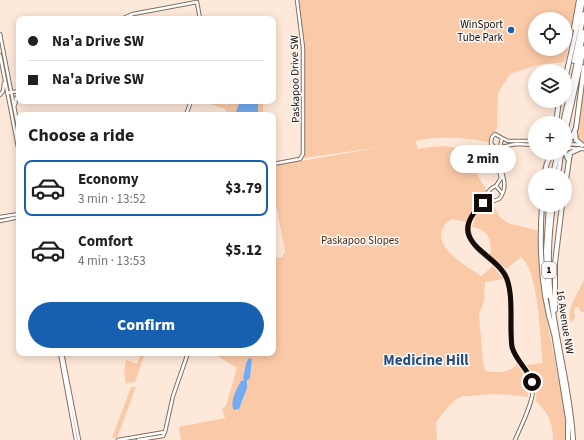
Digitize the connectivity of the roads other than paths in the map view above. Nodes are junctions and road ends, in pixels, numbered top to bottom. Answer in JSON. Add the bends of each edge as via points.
{"nodes":[{"id":1,"x":297,"y":0,"type":"edge"},
{"id":2,"x":579,"y":0,"type":"edge"},
{"id":3,"x":583,"y":0,"type":"edge"},
{"id":4,"x":584,"y":14,"type":"edge"},
{"id":5,"x":128,"y":16,"type":"edge"},
{"id":6,"x":199,"y":16,"type":"edge"},
{"id":7,"x":584,"y":32,"type":"edge"},
{"id":8,"x":0,"y":34,"type":"edge"},
{"id":9,"x":584,"y":48,"type":"edge"},
{"id":10,"x":0,"y":55,"type":"edge"},
{"id":11,"x":568,"y":64,"type":"edge"},
{"id":12,"x":568,"y":64,"type":"edge"},
{"id":13,"x":584,"y":67,"type":"edge"},
{"id":14,"x":4,"y":76,"type":"junction"},
{"id":15,"x":572,"y":77,"type":"edge"},
{"id":16,"x":572,"y":80,"type":"edge"},
{"id":17,"x":16,"y":92,"type":"edge"},
{"id":18,"x":12,"y":94,"type":"junction"},
{"id":19,"x":16,"y":94,"type":"edge"},
{"id":20,"x":0,"y":95,"type":"edge"},
{"id":21,"x":8,"y":95,"type":"junction"},
{"id":22,"x":16,"y":98,"type":"edge"},
{"id":23,"x":14,"y":110,"type":"junction"},
{"id":24,"x":569,"y":116,"type":"edge"},
{"id":25,"x":16,"y":119,"type":"edge"},
{"id":26,"x":575,"y":131,"type":"junction"},
{"id":27,"x":16,"y":136,"type":"edge"},
{"id":28,"x":572,"y":136,"type":"edge"},
{"id":29,"x":502,"y":138,"type":"junction"},
{"id":30,"x":528,"y":141,"type":"edge"},
{"id":31,"x":491,"y":143,"type":"junction"},
{"id":32,"x":528,"y":145,"type":"edge"},
{"id":33,"x":572,"y":146,"type":"edge"},
{"id":34,"x":572,"y":146,"type":"edge"},
{"id":35,"x":500,"y":147,"type":"junction"},
{"id":36,"x":582,"y":147,"type":"edge"},
{"id":37,"x":564,"y":160,"type":"edge"},
{"id":38,"x":276,"y":164,"type":"edge"},
{"id":39,"x":568,"y":166,"type":"joint"},
{"id":40,"x":496,"y":186,"type":"junction"},
{"id":41,"x":488,"y":192,"type":"junction"},
{"id":42,"x":502,"y":193,"type":"junction"},
{"id":43,"x":493,"y":200,"type":"junction"},
{"id":44,"x":483,"y":203,"type":"junction"},
{"id":45,"x":542,"y":212,"type":"edge"},
{"id":46,"x":549,"y":212,"type":"edge"},
{"id":47,"x":553,"y":212,"type":"edge"},
{"id":48,"x":561,"y":212,"type":"edge"},
{"id":49,"x":16,"y":214,"type":"edge"},
{"id":50,"x":0,"y":217,"type":"edge"},
{"id":51,"x":16,"y":218,"type":"edge"},
{"id":52,"x":0,"y":221,"type":"edge"},
{"id":53,"x":555,"y":334,"type":"junction"},
{"id":54,"x":62,"y":356,"type":"edge"},
{"id":55,"x":62,"y":356,"type":"edge"},
{"id":56,"x":187,"y":356,"type":"edge"},
{"id":57,"x":166,"y":432,"type":"junction"},
{"id":58,"x":76,"y":440,"type":"edge"},
{"id":59,"x":79,"y":440,"type":"edge"},
{"id":60,"x":118,"y":440,"type":"edge"},
{"id":61,"x":138,"y":440,"type":"edge"},
{"id":62,"x":515,"y":440,"type":"edge"},
{"id":63,"x":570,"y":440,"type":"edge"}],
"edges":[{"from":1,"to":38,"type":"street","name":"Paskapoo Drive SW","via":[[303,48],[302,158]]},
{"from":2,"to":11,"type":"highway"},
{"from":3,"to":12,"type":"highway"},
{"from":4,"to":15,"type":"highway"},
{"from":5,"to":6,"type":"street","via":[[197,2]]},
{"from":7,"to":16,"type":"highway"},
{"from":8,"to":18,"type":"street"},
{"from":9,"to":24,"type":"highway"},
{"from":10,"to":14,"type":"street"},
{"from":13,"to":26,"type":"highway"},
{"from":14,"to":20,"type":"street","via":[[4,88]]},
{"from":14,"to":21,"type":"street"},
{"from":17,"to":18,"type":"street"},
{"from":18,"to":19,"type":"street"},
{"from":18,"to":21,"type":"street"},
{"from":18,"to":23,"type":"street"},
{"from":21,"to":27,"type":"street"},
{"from":22,"to":23,"type":"street"},
{"from":23,"to":25,"type":"street"},
{"from":26,"to":28,"type":"highway"},
{"from":26,"to":36,"type":"highway","via":[[576,140]]},
{"from":29,"to":30,"type":"street","via":[[508,141]]},
{"from":29,"to":31,"type":"street","via":[[495,134],[491,138]]},
{"from":29,"to":35,"type":"street"},
{"from":31,"to":35,"type":"street","via":[[494,147]]},
{"from":31,"to":40,"type":"street","via":[[501,174],[501,181]]},
{"from":32,"to":35,"type":"street"},
{"from":33,"to":36,"type":"street"},
{"from":34,"to":36,"type":"street"},
{"from":35,"to":42,"type":"street","via":[[497,155],[504,179]]},
{"from":36,"to":39,"type":"highway","via":[[570,153]]},
{"from":37,"to":39,"type":"highway"},
{"from":40,"to":41,"type":"street"},
{"from":40,"to":42,"type":"street"},
{"from":41,"to":43,"type":"street"},
{"from":41,"to":44,"type":"street"},
{"from":42,"to":43,"type":"street","via":[[499,199]]},
{"from":43,"to":44,"type":"street"},
{"from":44,"to":62,"type":"street","via":[[471,217],[469,234],[476,247],[502,270],[507,280],[512,347],[517,360],[529,374],[533,384],[532,397]]},
{"from":45,"to":53,"type":"highway","via":[[543,281],[547,312]]},
{"from":46,"to":53,"type":"highway","name":"16 Avenue NW","number":"1","via":[[546,265],[549,305]]},
{"from":47,"to":53,"type":"highway","name":"16 Avenue NW","number":"1","via":[[549,267]]},
{"from":48,"to":53,"type":"highway","via":[[554,263]]},
{"from":49,"to":50,"type":"street"},
{"from":51,"to":52,"type":"street"},
{"from":53,"to":63,"type":"highway","name":"16 Avenue NW","number":"1"},
{"from":53,"to":63,"type":"highway","name":"16 Avenue NW","number":"1","via":[[571,412]]},
{"from":54,"to":58,"type":"street"},
{"from":55,"to":59,"type":"street"},
{"from":56,"to":57,"type":"street","via":[[173,396]]},
{"from":57,"to":60,"type":"street"},
{"from":57,"to":61,"type":"street","via":[[163,436]]}]}
